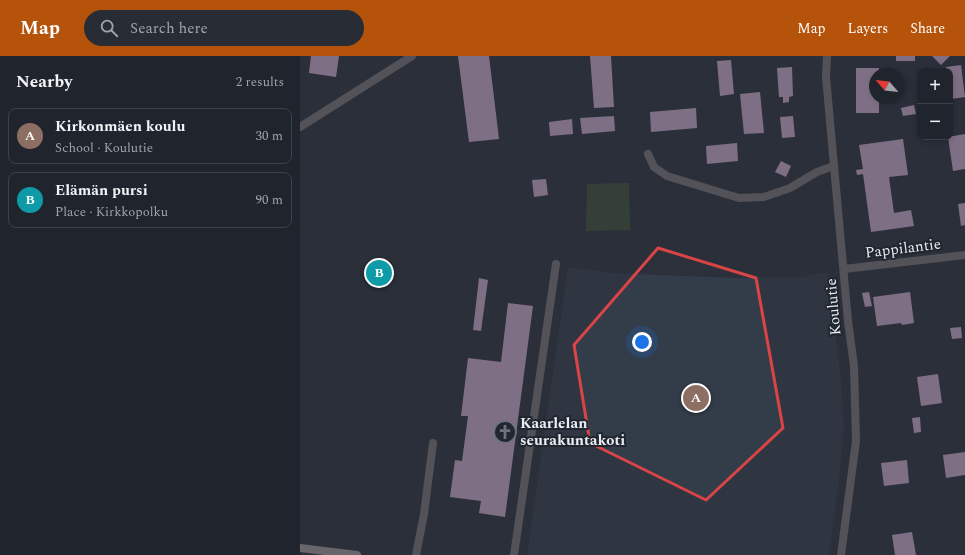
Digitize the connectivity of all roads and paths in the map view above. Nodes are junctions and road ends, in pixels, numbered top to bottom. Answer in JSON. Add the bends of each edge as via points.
{"nodes":[{"id":1,"x":412,"y":56,"type":"edge"},
{"id":2,"x":827,"y":56,"type":"edge"},
{"id":3,"x":300,"y":127,"type":"edge"},
{"id":4,"x":648,"y":154,"type":"dead end"},
{"id":5,"x":834,"y":166,"type":"junction"},
{"id":6,"x":965,"y":255,"type":"edge"},
{"id":7,"x":556,"y":264,"type":"dead end"},
{"id":8,"x":844,"y":269,"type":"junction"},
{"id":9,"x":433,"y":443,"type":"dead end"},
{"id":10,"x":300,"y":548,"type":"edge"},
{"id":11,"x":330,"y":553,"type":"edge"},
{"id":12,"x":357,"y":555,"type":"edge"},
{"id":13,"x":416,"y":555,"type":"edge"},
{"id":14,"x":514,"y":555,"type":"edge"},
{"id":15,"x":841,"y":555,"type":"edge"}],
"edges":[{"from":1,"to":3,"type":"street"},
{"from":2,"to":5,"type":"street","name":"Koulutie","via":[[826,76]]},
{"from":4,"to":5,"type":"street","via":[[654,167],[667,176],[739,198],[764,197],[790,188],[817,172]]},
{"from":5,"to":8,"type":"street","name":"Koulutie"},
{"from":6,"to":8,"type":"street","name":"Pappilantie"},
{"from":7,"to":14,"type":"street"},
{"from":8,"to":15,"type":"street","name":"Koulutie","via":[[854,366],[856,441]]},
{"from":9,"to":13,"type":"street"},
{"from":10,"to":11,"type":"street"},
{"from":11,"to":12,"type":"street"}]}
